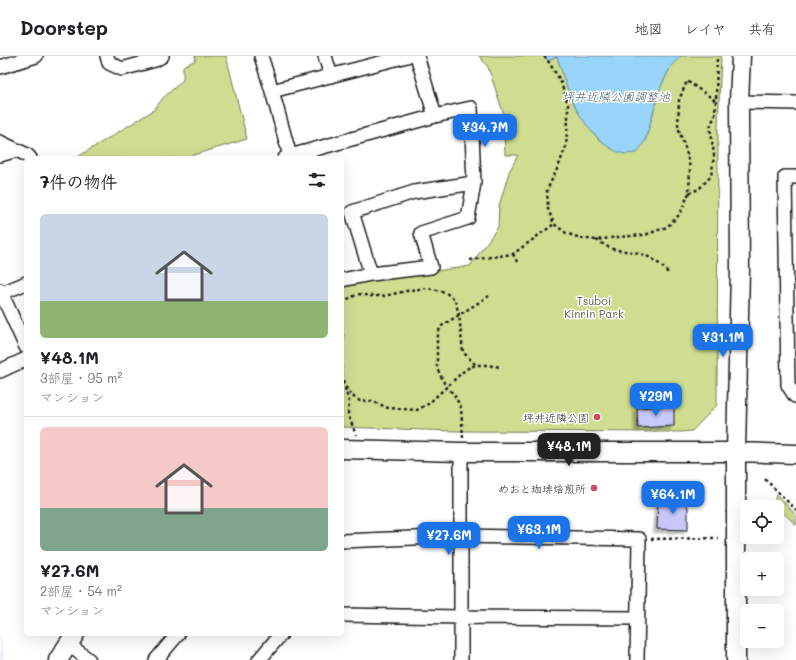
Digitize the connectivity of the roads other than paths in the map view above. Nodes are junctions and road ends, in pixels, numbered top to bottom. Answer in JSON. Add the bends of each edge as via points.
{"nodes":[{"id":1,"x":36,"y":56,"type":"edge"},
{"id":2,"x":106,"y":56,"type":"edge"},
{"id":3,"x":162,"y":56,"type":"edge"},
{"id":4,"x":261,"y":56,"type":"edge"},
{"id":5,"x":325,"y":56,"type":"edge"},
{"id":6,"x":408,"y":56,"type":"edge"},
{"id":7,"x":417,"y":56,"type":"edge"},
{"id":8,"x":741,"y":56,"type":"edge"},
{"id":9,"x":0,"y":67,"type":"edge"},
{"id":10,"x":331,"y":76,"type":"junction"},
{"id":11,"x":272,"y":91,"type":"junction"},
{"id":12,"x":739,"y":102,"type":"junction"},
{"id":13,"x":796,"y":103,"type":"edge"},
{"id":14,"x":435,"y":116,"type":"junction"},
{"id":15,"x":0,"y":142,"type":"edge"},
{"id":16,"x":17,"y":150,"type":"junction"},
{"id":17,"x":0,"y":155,"type":"edge"},
{"id":18,"x":28,"y":156,"type":"edge"},
{"id":19,"x":287,"y":156,"type":"edge"},
{"id":20,"x":291,"y":156,"type":"edge"},
{"id":21,"x":796,"y":177,"type":"edge"},
{"id":22,"x":474,"y":182,"type":"junction"},
{"id":23,"x":791,"y":248,"type":"edge"},
{"id":24,"x":371,"y":274,"type":"junction"},
{"id":25,"x":344,"y":280,"type":"edge"},
{"id":26,"x":24,"y":284,"type":"edge"},
{"id":27,"x":0,"y":292,"type":"edge"},
{"id":28,"x":792,"y":323,"type":"edge"},
{"id":29,"x":24,"y":343,"type":"edge"},
{"id":30,"x":24,"y":361,"type":"edge"},
{"id":31,"x":0,"y":371,"type":"edge"},
{"id":32,"x":796,"y":396,"type":"edge"},
{"id":33,"x":462,"y":445,"type":"junction"},
{"id":34,"x":344,"y":449,"type":"edge"},
{"id":35,"x":736,"y":452,"type":"junction"},
{"id":36,"x":796,"y":454,"type":"edge"},
{"id":37,"x":461,"y":536,"type":"junction"},
{"id":38,"x":344,"y":541,"type":"edge"},
{"id":39,"x":344,"y":615,"type":"edge"},
{"id":40,"x":461,"y":617,"type":"junction"},
{"id":41,"x":637,"y":618,"type":"junction"},
{"id":42,"x":176,"y":636,"type":"edge"},
{"id":43,"x":279,"y":636,"type":"edge"},
{"id":44,"x":71,"y":639,"type":"edge"},
{"id":45,"x":58,"y":660,"type":"edge"},
{"id":46,"x":89,"y":660,"type":"edge"},
{"id":47,"x":156,"y":660,"type":"edge"},
{"id":48,"x":259,"y":660,"type":"edge"},
{"id":49,"x":461,"y":660,"type":"edge"},
{"id":50,"x":637,"y":660,"type":"edge"},
{"id":51,"x":736,"y":660,"type":"edge"}],
"edges":[{"from":1,"to":9,"type":"street"},
{"from":2,"to":3,"type":"street","via":[[110,63],[122,69]]},
{"from":4,"to":11,"type":"street"},
{"from":5,"to":10,"type":"street"},
{"from":6,"to":10,"type":"street"},
{"from":7,"to":14,"type":"street"},
{"from":8,"to":12,"type":"street"},
{"from":10,"to":11,"type":"street"},
{"from":11,"to":19,"type":"street"},
{"from":12,"to":13,"type":"street"},
{"from":12,"to":35,"type":"street","via":[[740,270]]},
{"from":14,"to":20,"type":"street"},
{"from":14,"to":22,"type":"street","via":[[471,108]]},
{"from":15,"to":16,"type":"street"},
{"from":16,"to":17,"type":"street"},
{"from":16,"to":18,"type":"street"},
{"from":21,"to":23,"type":"street","via":[[785,176]]},
{"from":22,"to":24,"type":"street","via":[[468,218],[421,233],[431,267]]},
{"from":22,"to":24,"type":"street","via":[[414,192],[352,212]]},
{"from":23,"to":28,"type":"street"},
{"from":24,"to":25,"type":"street"},
{"from":26,"to":27,"type":"street"},
{"from":27,"to":29,"type":"street"},
{"from":28,"to":32,"type":"street","via":[[788,385]]},
{"from":30,"to":31,"type":"street"},
{"from":33,"to":34,"type":"street"},
{"from":33,"to":35,"type":"street"},
{"from":33,"to":37,"type":"street"},
{"from":35,"to":36,"type":"street"},
{"from":35,"to":51,"type":"street"},
{"from":37,"to":38,"type":"street"},
{"from":37,"to":40,"type":"street"},
{"from":37,"to":41,"type":"street","via":[[639,539]]},
{"from":39,"to":40,"type":"street"},
{"from":40,"to":41,"type":"street"},
{"from":40,"to":49,"type":"street"},
{"from":41,"to":50,"type":"street"},
{"from":42,"to":47,"type":"street"},
{"from":43,"to":48,"type":"street"},
{"from":44,"to":45,"type":"street"},
{"from":44,"to":46,"type":"street"}]}
